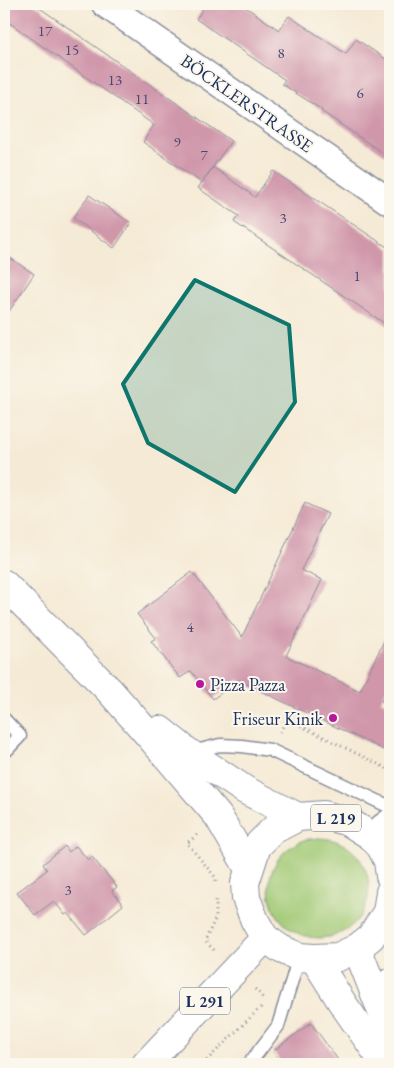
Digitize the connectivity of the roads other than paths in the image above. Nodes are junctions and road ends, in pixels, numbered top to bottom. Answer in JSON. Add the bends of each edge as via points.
{"nodes":[{"id":1,"x":105,"y":4,"type":"edge"},
{"id":2,"x":390,"y":202,"type":"edge"},
{"id":3,"x":4,"y":584,"type":"edge"},
{"id":4,"x":109,"y":690,"type":"junction"},
{"id":5,"x":4,"y":719,"type":"edge"},
{"id":6,"x":4,"y":753,"type":"edge"},
{"id":7,"x":189,"y":753,"type":"junction"},
{"id":8,"x":390,"y":807,"type":"edge"},
{"id":9,"x":298,"y":817,"type":"junction"},
{"id":10,"x":380,"y":829,"type":"edge"},
{"id":11,"x":390,"y":866,"type":"edge"},
{"id":12,"x":249,"y":869,"type":"junction"},
{"id":13,"x":389,"y":905,"type":"edge"},
{"id":14,"x":265,"y":938,"type":"junction"},
{"id":15,"x":357,"y":948,"type":"junction"},
{"id":16,"x":306,"y":957,"type":"junction"},
{"id":17,"x":390,"y":983,"type":"edge"},
{"id":18,"x":390,"y":1025,"type":"edge"},
{"id":19,"x":390,"y":1033,"type":"edge"},
{"id":20,"x":146,"y":1064,"type":"edge"},
{"id":21,"x":249,"y":1064,"type":"edge"},
{"id":22,"x":385,"y":1064,"type":"edge"}],
"edges":[{"from":1,"to":2,"type":"street","name":"BÖCKLERSTRASSE"},
{"from":3,"to":4,"type":"main road","number":"L 219"},
{"from":4,"to":7,"type":"main road","number":"L 219"},
{"from":4,"to":12,"type":"main road","number":"L 219","via":[[218,816]]},
{"from":5,"to":6,"type":"lane","via":[[20,736]]},
{"from":7,"to":8,"type":"lane","via":[[220,746],[270,750]]},
{"from":7,"to":9,"type":"main road","number":"L 219","via":[[245,790]]},
{"from":9,"to":10,"type":"main road","number":"L 219","via":[[324,815]]},
{"from":9,"to":12,"type":"main road","number":"L 219","via":[[273,830],[257,846]]},
{"from":10,"to":11,"type":"main road","number":"L 219","via":[[381,847]]},
{"from":12,"to":14,"type":"main road","number":"L 219","via":[[245,883],[246,898]]},
{"from":13,"to":15,"type":"main road","number":"L 219","via":[[371,937]]},
{"from":14,"to":16,"type":"main road","number":"L 219","via":[[281,949]]},
{"from":14,"to":20,"type":"main road","number":"L 291"},
{"from":15,"to":16,"type":"main road","number":"L 219","via":[[338,957]]},
{"from":15,"to":19,"type":"main road"},
{"from":16,"to":21,"type":"lane","via":[[278,1026]]},
{"from":16,"to":22,"type":"main road"},
{"from":17,"to":18,"type":"main road"}]}
